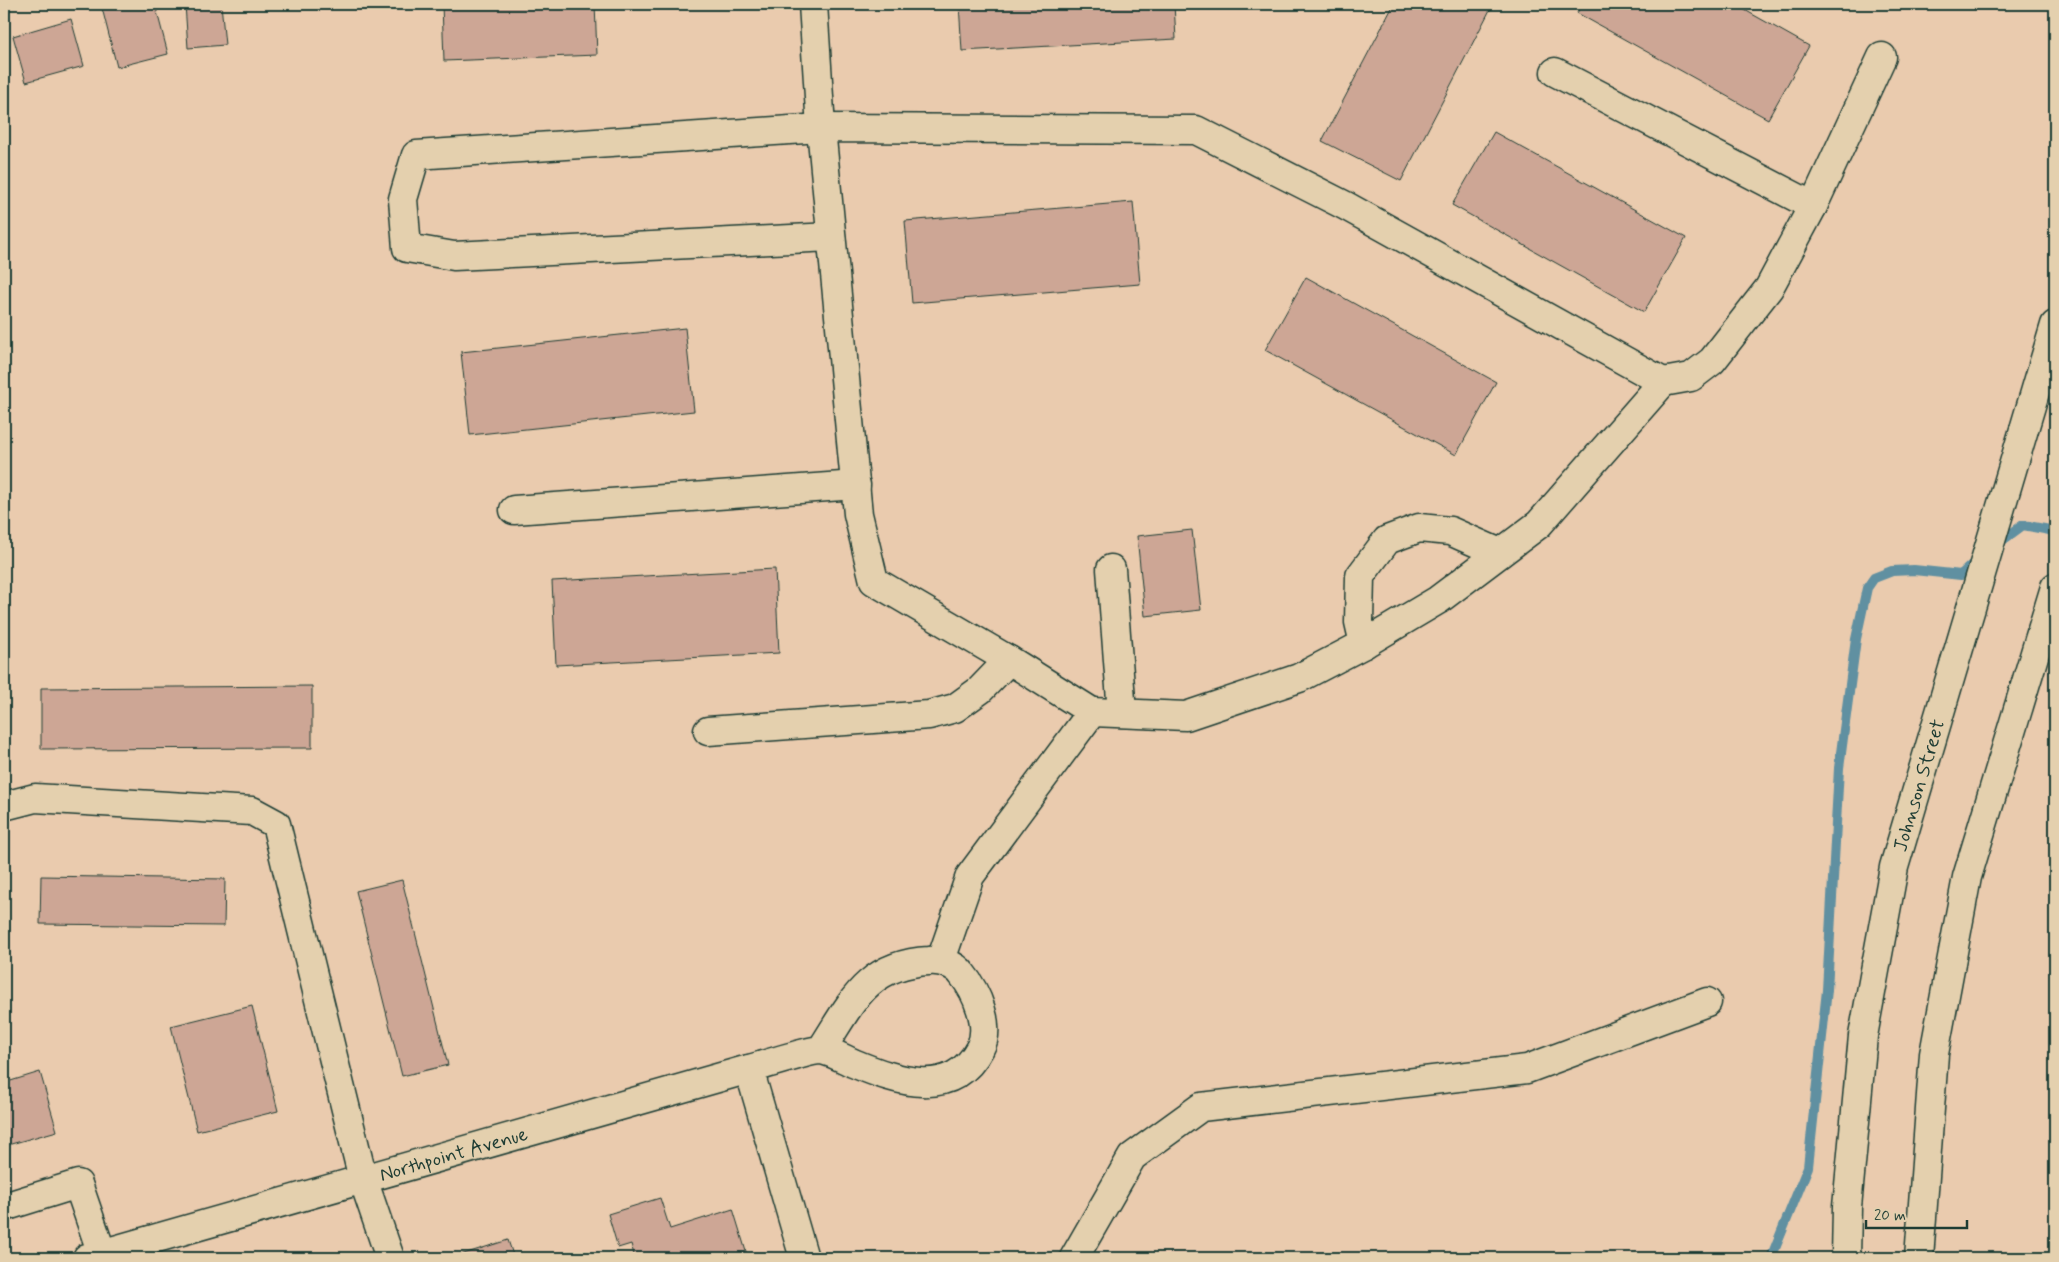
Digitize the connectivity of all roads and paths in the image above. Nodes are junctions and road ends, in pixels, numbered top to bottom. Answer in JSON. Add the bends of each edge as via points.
{"nodes":[{"id":1,"x":813,"y":4,"type":"edge"},
{"id":2,"x":1882,"y":58,"type":"dead end"},
{"id":3,"x":1555,"y":72,"type":"dead end"},
{"id":4,"x":821,"y":128,"type":"junction"},
{"id":5,"x":1813,"y":206,"type":"junction"},
{"id":6,"x":832,"y":237,"type":"junction"},
{"id":7,"x":2055,"y":325,"type":"edge"},
{"id":8,"x":1663,"y":382,"type":"junction"},
{"id":9,"x":856,"y":484,"type":"junction"},
{"id":10,"x":514,"y":510,"type":"dead end"},
{"id":11,"x":1500,"y":553,"type":"junction"},
{"id":12,"x":1111,"y":569,"type":"dead end"},
{"id":13,"x":2055,"y":587,"type":"edge"},
{"id":14,"x":1364,"y":644,"type":"junction"},
{"id":15,"x":1009,"y":660,"type":"junction"},
{"id":16,"x":1092,"y":712,"type":"junction"},
{"id":17,"x":1122,"y":713,"type":"junction"},
{"id":18,"x":708,"y":731,"type":"dead end"},
{"id":19,"x":4,"y":806,"type":"edge"},
{"id":20,"x":941,"y":960,"type":"junction"},
{"id":21,"x":1707,"y":1002,"type":"dead end"},
{"id":22,"x":821,"y":1050,"type":"junction"},
{"id":23,"x":748,"y":1069,"type":"junction"},
{"id":24,"x":363,"y":1179,"type":"junction"},
{"id":25,"x":4,"y":1207,"type":"edge"},
{"id":26,"x":94,"y":1256,"type":"edge"},
{"id":27,"x":390,"y":1258,"type":"edge"},
{"id":28,"x":804,"y":1258,"type":"edge"},
{"id":29,"x":1074,"y":1258,"type":"edge"},
{"id":30,"x":1846,"y":1258,"type":"edge"},
{"id":31,"x":1918,"y":1258,"type":"edge"}],
"edges":[{"from":1,"to":4,"type":"main road"},
{"from":2,"to":5,"type":"main road"},
{"from":3,"to":5,"type":"main road"},
{"from":4,"to":6,"type":"main road"},
{"from":4,"to":6,"type":"main road","via":[[416,155],[402,199],[407,248],[454,256]]},
{"from":4,"to":8,"type":"main road","via":[[1196,130],[1346,206]]},
{"from":5,"to":8,"type":"main road","via":[[1769,288],[1712,361],[1690,377]]},
{"from":6,"to":9,"type":"main road"},
{"from":7,"to":30,"type":"main road","name":"Johnson Street","via":[[1894,866],[1863,1036],[1847,1207]]},
{"from":8,"to":11,"type":"main road","via":[[1539,524]]},
{"from":9,"to":10,"type":"main road"},
{"from":9,"to":15,"type":"main road","via":[[858,514],[874,581]]},
{"from":11,"to":14,"type":"main road","via":[[1438,600]]},
{"from":11,"to":14,"type":"main road","via":[[1442,530],[1420,528],[1387,540],[1360,576],[1358,622]]},
{"from":12,"to":17,"type":"main road"},
{"from":13,"to":31,"type":"main road","via":[[1967,877],[1934,1054]]},
{"from":14,"to":17,"type":"main road","via":[[1299,678],[1186,716]]},
{"from":15,"to":16,"type":"main road"},
{"from":15,"to":18,"type":"main road","via":[[980,690],[955,708],[929,715]]},
{"from":16,"to":17,"type":"main road"},
{"from":16,"to":20,"type":"main road","via":[[970,876]]},
{"from":19,"to":24,"type":"main road","via":[[35,798],[252,811],[276,824]]},
{"from":20,"to":22,"type":"main road","via":[[897,966],[875,977],[857,995]]},
{"from":20,"to":22,"type":"main road","via":[[960,971],[972,986],[980,1005],[982,1045],[961,1072],[945,1080],[920,1083],[890,1077]]},
{"from":21,"to":29,"type":"main road","via":[[1527,1069],[1201,1108],[1132,1157]]},
{"from":22,"to":23,"type":"main road","name":"Northpoint Avenue"},
{"from":23,"to":24,"type":"main road","name":"Northpoint Avenue"},
{"from":23,"to":28,"type":"main road"},
{"from":24,"to":26,"type":"main road","name":"Northpoint Avenue"},
{"from":24,"to":27,"type":"main road"},
{"from":25,"to":26,"type":"main road","via":[[78,1184]]}]}
